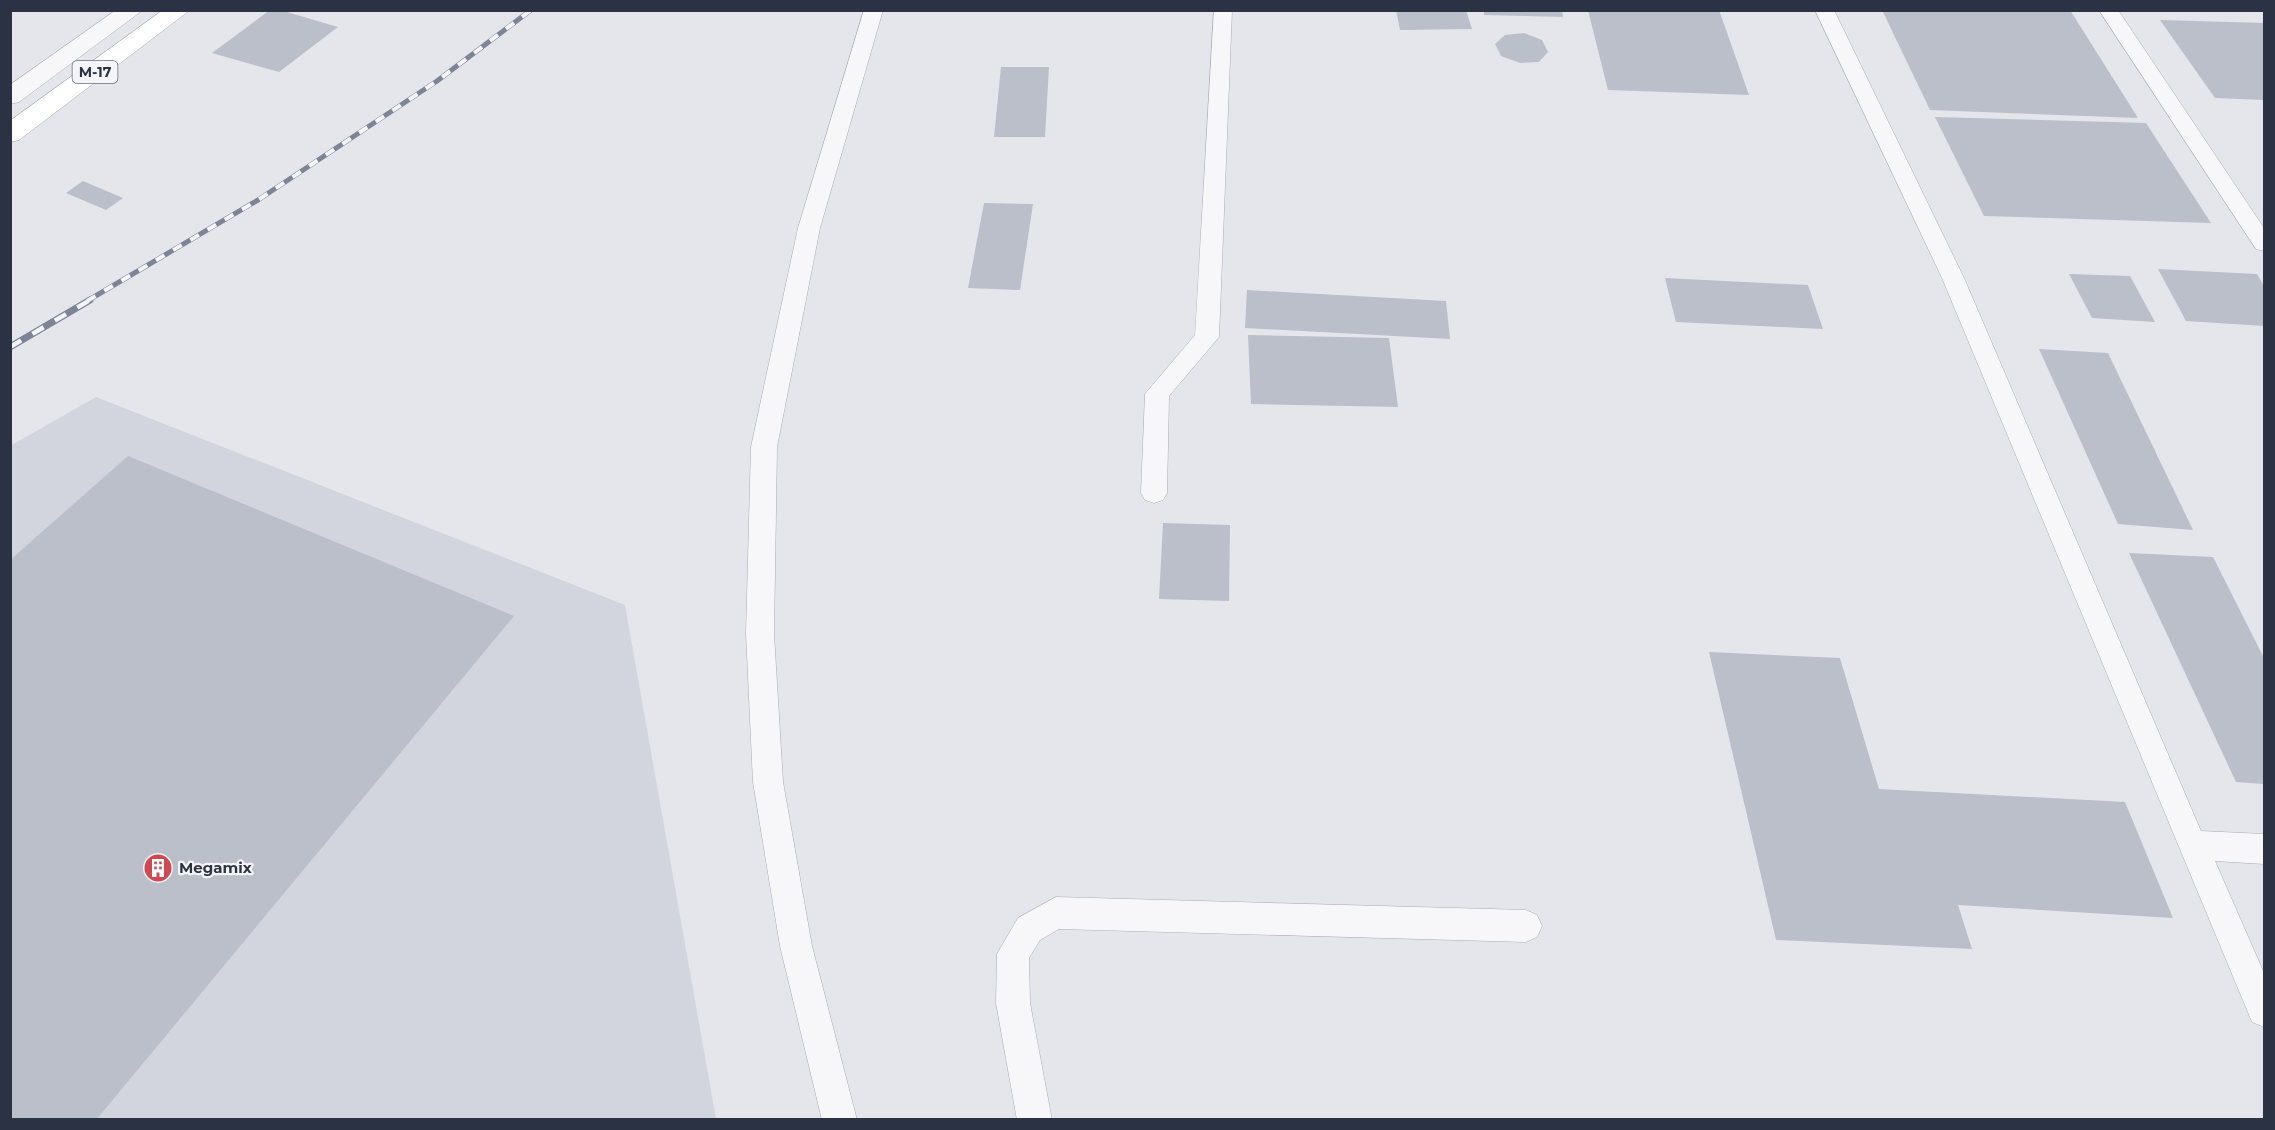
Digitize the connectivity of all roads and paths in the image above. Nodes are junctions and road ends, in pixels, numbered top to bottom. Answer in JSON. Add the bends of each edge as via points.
{"nodes":[{"id":1,"x":132,"y":10,"type":"edge"},
{"id":2,"x":179,"y":10,"type":"edge"},
{"id":3,"x":874,"y":10,"type":"edge"},
{"id":4,"x":1223,"y":10,"type":"edge"},
{"id":5,"x":1824,"y":10,"type":"edge"},
{"id":6,"x":2108,"y":10,"type":"edge"},
{"id":7,"x":10,"y":97,"type":"edge"},
{"id":8,"x":10,"y":134,"type":"edge"},
{"id":9,"x":2265,"y":243,"type":"edge"},
{"id":10,"x":1154,"y":493,"type":"dead end"},
{"id":11,"x":2192,"y":845,"type":"junction"},
{"id":12,"x":2265,"y":849,"type":"edge"},
{"id":13,"x":1526,"y":926,"type":"dead end"},
{"id":14,"x":2265,"y":1010,"type":"edge"},
{"id":15,"x":840,"y":1119,"type":"edge"},
{"id":16,"x":1035,"y":1119,"type":"edge"}],
"edges":[{"from":1,"to":7,"type":"street"},
{"from":2,"to":8,"type":"main road","number":"M-17"},
{"from":3,"to":15,"type":"lane","via":[[809,228],[764,447],[760,634],[768,782],[796,946]]},
{"from":4,"to":10,"type":"lane","via":[[1207,337],[1157,394]]},
{"from":5,"to":11,"type":"lane","via":[[1953,278]]},
{"from":6,"to":9,"type":"lane"},
{"from":11,"to":12,"type":"lane"},
{"from":11,"to":14,"type":"lane"},
{"from":13,"to":16,"type":"lane","via":[[1056,913],[1029,929],[1013,954],[1013,1003]]}]}
